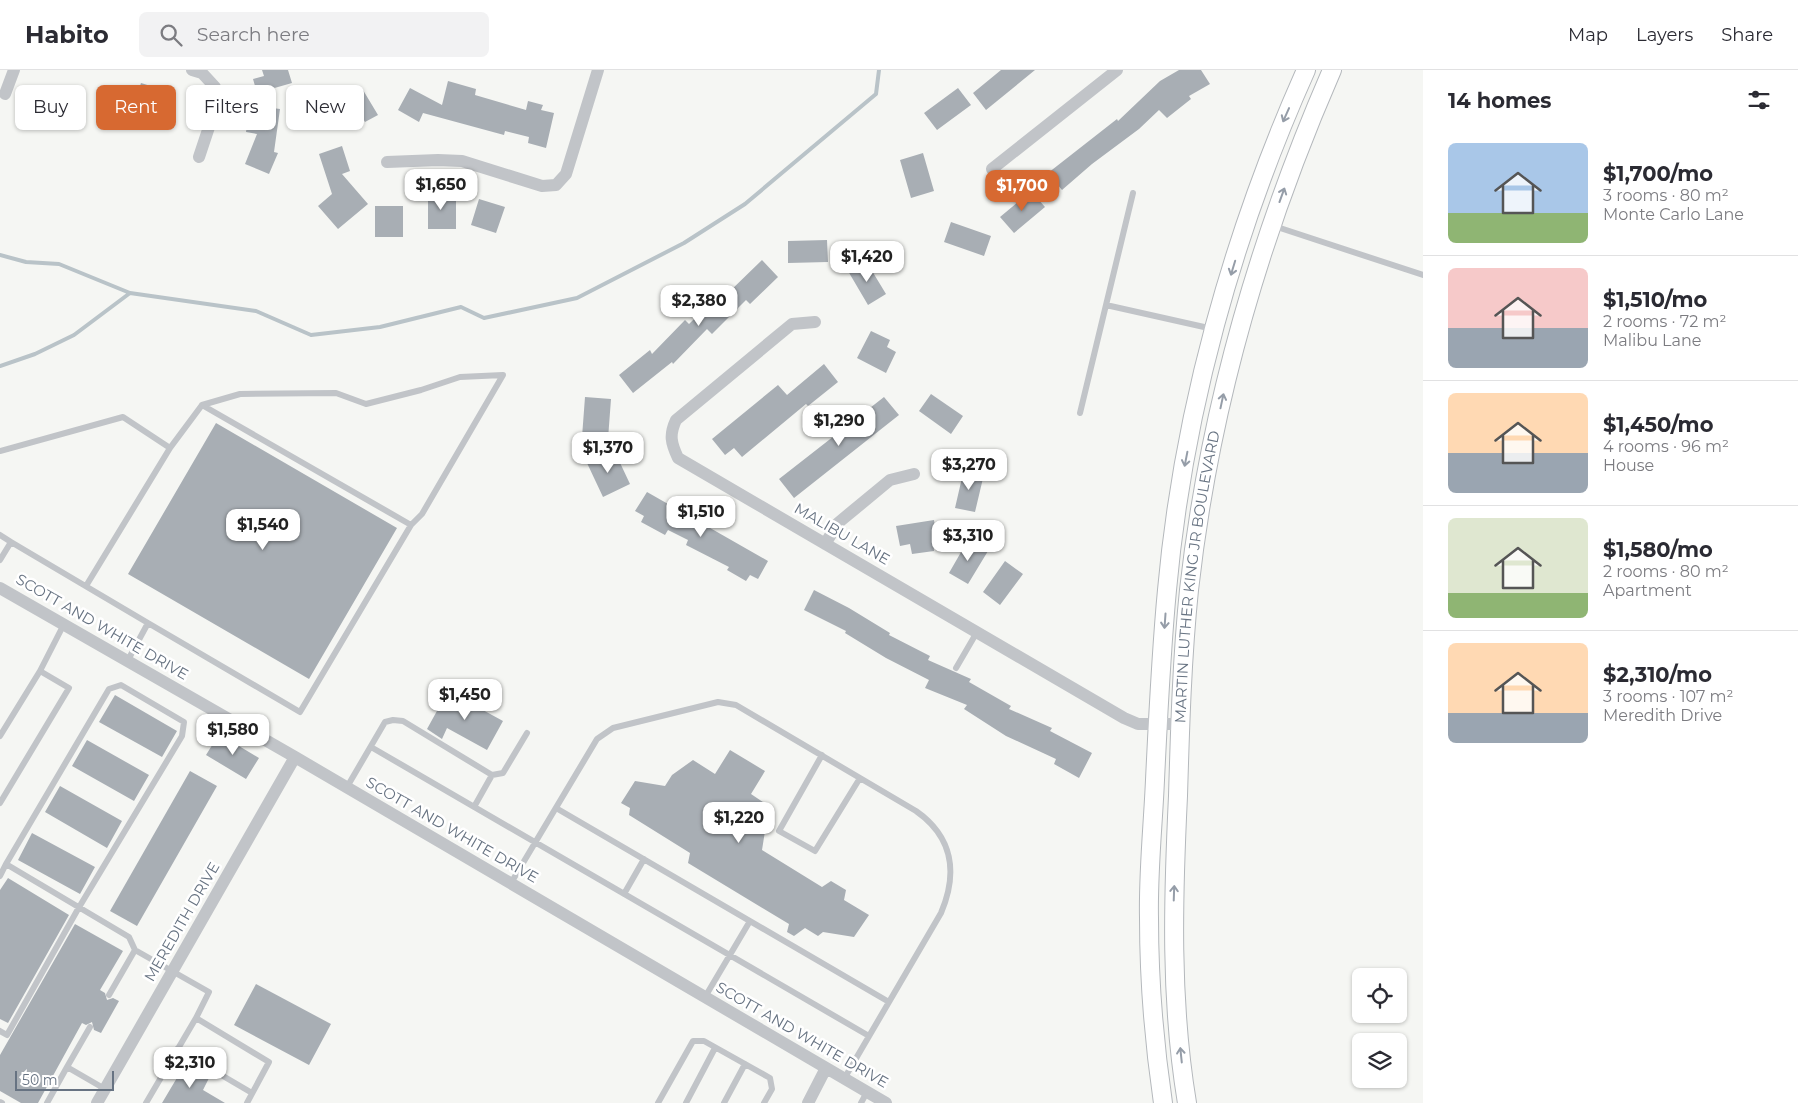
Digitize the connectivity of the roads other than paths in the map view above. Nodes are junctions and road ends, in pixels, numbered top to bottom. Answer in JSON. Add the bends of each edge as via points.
{"nodes":[{"id":1,"x":14,"y":70,"type":"edge"},
{"id":2,"x":192,"y":70,"type":"edge"},
{"id":3,"x":598,"y":70,"type":"edge"},
{"id":4,"x":1117,"y":70,"type":"edge"},
{"id":5,"x":1306,"y":70,"type":"edge"},
{"id":6,"x":1332,"y":70,"type":"edge"},
{"id":7,"x":6,"y":94,"type":"dead end"},
{"id":8,"x":199,"y":157,"type":"dead end"},
{"id":9,"x":387,"y":162,"type":"dead end"},
{"id":10,"x":992,"y":169,"type":"dead end"},
{"id":11,"x":1133,"y":192,"type":"dead end"},
{"id":12,"x":1248,"y":217,"type":"junction"},
{"id":13,"x":1270,"y":225,"type":"junction"},
{"id":14,"x":1423,"y":275,"type":"edge"},
{"id":15,"x":1106,"y":305,"type":"junction"},
{"id":16,"x":815,"y":322,"type":"dead end"},
{"id":17,"x":1214,"y":330,"type":"junction"},
{"id":18,"x":202,"y":405,"type":"junction"},
{"id":19,"x":1080,"y":413,"type":"dead end"},
{"id":20,"x":170,"y":448,"type":"junction"},
{"id":21,"x":0,"y":452,"type":"edge"},
{"id":22,"x":914,"y":474,"type":"dead end"},
{"id":23,"x":411,"y":526,"type":"junction"},
{"id":24,"x":0,"y":536,"type":"edge"},
{"id":25,"x":11,"y":542,"type":"junction"},
{"id":26,"x":825,"y":544,"type":"junction"},
{"id":27,"x":0,"y":560,"type":"edge"},
{"id":28,"x":86,"y":586,"type":"junction"},
{"id":29,"x":0,"y":588,"type":"edge"},
{"id":30,"x":64,"y":623,"type":"junction"},
{"id":31,"x":148,"y":623,"type":"junction"},
{"id":32,"x":977,"y":632,"type":"junction"},
{"id":33,"x":128,"y":660,"type":"junction"},
{"id":34,"x":956,"y":668,"type":"dead end"},
{"id":35,"x":40,"y":671,"type":"junction"},
{"id":36,"x":1157,"y":724,"type":"junction"},
{"id":37,"x":1181,"y":724,"type":"junction"},
{"id":38,"x":527,"y":732,"type":"dead end"},
{"id":39,"x":0,"y":736,"type":"edge"},
{"id":40,"x":371,"y":747,"type":"junction"},
{"id":41,"x":822,"y":755,"type":"junction"},
{"id":42,"x":295,"y":757,"type":"junction"},
{"id":43,"x":492,"y":775,"type":"junction"},
{"id":44,"x":860,"y":778,"type":"junction"},
{"id":45,"x":347,"y":787,"type":"junction"},
{"id":46,"x":0,"y":803,"type":"edge"},
{"id":47,"x":474,"y":807,"type":"junction"},
{"id":48,"x":556,"y":808,"type":"junction"},
{"id":49,"x":536,"y":843,"type":"junction"},
{"id":50,"x":644,"y":859,"type":"junction"},
{"id":51,"x":6,"y":864,"type":"junction"},
{"id":52,"x":0,"y":876,"type":"edge"},
{"id":53,"x":511,"y":884,"type":"junction"},
{"id":54,"x":624,"y":894,"type":"junction"},
{"id":55,"x":78,"y":909,"type":"junction"},
{"id":56,"x":750,"y":921,"type":"junction"},
{"id":57,"x":135,"y":950,"type":"junction"},
{"id":58,"x":730,"y":955,"type":"junction"},
{"id":59,"x":172,"y":971,"type":"junction"},
{"id":60,"x":109,"y":995,"type":"dead end"},
{"id":61,"x":705,"y":997,"type":"junction"},
{"id":62,"x":889,"y":1002,"type":"junction"},
{"id":63,"x":196,"y":1018,"type":"junction"},
{"id":64,"x":90,"y":1027,"type":"dead end"},
{"id":65,"x":0,"y":1031,"type":"edge"},
{"id":66,"x":869,"y":1036,"type":"junction"},
{"id":67,"x":715,"y":1048,"type":"junction"},
{"id":68,"x":177,"y":1049,"type":"junction"},
{"id":69,"x":745,"y":1064,"type":"junction"},
{"id":70,"x":67,"y":1067,"type":"junction"},
{"id":71,"x":826,"y":1068,"type":"junction"},
{"id":72,"x":844,"y":1079,"type":"junction"},
{"id":73,"x":105,"y":1089,"type":"junction"},
{"id":74,"x":252,"y":1093,"type":"junction"},
{"id":75,"x":864,"y":1097,"type":"edge"},
{"id":76,"x":47,"y":1103,"type":"edge"},
{"id":77,"x":97,"y":1103,"type":"edge"},
{"id":78,"x":146,"y":1103,"type":"edge"},
{"id":79,"x":247,"y":1103,"type":"edge"},
{"id":80,"x":658,"y":1103,"type":"edge"},
{"id":81,"x":686,"y":1103,"type":"edge"},
{"id":82,"x":724,"y":1103,"type":"edge"},
{"id":83,"x":764,"y":1103,"type":"edge"},
{"id":84,"x":808,"y":1103,"type":"edge"},
{"id":85,"x":886,"y":1103,"type":"edge"},
{"id":86,"x":1163,"y":1103,"type":"edge"},
{"id":87,"x":1187,"y":1103,"type":"edge"}],
"edges":[{"from":1,"to":7,"type":"street"},
{"from":2,"to":8,"type":"street","via":[[202,74],[215,87],[216,106]]},
{"from":3,"to":9,"type":"street","via":[[566,174],[556,185],[542,186],[462,161]]},
{"from":4,"to":10,"type":"street"},
{"from":5,"to":12,"type":"main road","name":"MARTIN LUTHER KING JR BOULEVARD","one_way":true},
{"from":13,"to":6,"type":"main road","name":"MARTIN LUTHER KING JR BOULEVARD","one_way":true,"via":[[1306,128]]},
{"from":11,"to":15,"type":"lane"},
{"from":12,"to":13,"type":"main road"},
{"from":12,"to":17,"type":"main road","name":"MARTIN LUTHER KING JR BOULEVARD","one_way":true},
{"from":13,"to":14,"type":"lane"},
{"from":37,"to":13,"type":"main road","name":"MARTIN LUTHER KING JR BOULEVARD","one_way":true,"via":[[1190,590],[1207,470],[1231,361]]},
{"from":15,"to":17,"type":"lane"},
{"from":15,"to":19,"type":"lane"},
{"from":16,"to":26,"type":"street","name":"MALIBU LANE","via":[[792,324],[676,420],[671,430],[671,442],[678,458]]},
{"from":17,"to":36,"type":"main road","name":"MARTIN LUTHER KING JR BOULEVARD","one_way":true,"via":[[1184,469],[1167,588]]},
{"from":18,"to":20,"type":"lane"},
{"from":18,"to":23,"type":"lane"},
{"from":18,"to":23,"type":"lane","via":[[240,394],[336,393],[366,404],[460,377],[503,375],[422,514]]},
{"from":20,"to":21,"type":"lane","via":[[123,417]]},
{"from":20,"to":28,"type":"lane"},
{"from":22,"to":26,"type":"street","via":[[890,480],[838,523]]},
{"from":23,"to":31,"type":"lane","via":[[300,712]]},
{"from":24,"to":25,"type":"lane"},
{"from":25,"to":27,"type":"lane"},
{"from":25,"to":28,"type":"lane"},
{"from":26,"to":32,"type":"street","name":"MALIBU LANE"},
{"from":28,"to":31,"type":"lane"},
{"from":29,"to":30,"type":"street","name":"SCOTT AND WHITE DRIVE"},
{"from":30,"to":33,"type":"street","name":"SCOTT AND WHITE DRIVE"},
{"from":30,"to":35,"type":"lane"},
{"from":31,"to":33,"type":"lane"},
{"from":32,"to":34,"type":"lane"},
{"from":32,"to":36,"type":"street","name":"MALIBU LANE","via":[[1124,718],[1138,724]]},
{"from":33,"to":42,"type":"street","name":"SCOTT AND WHITE DRIVE"},
{"from":35,"to":39,"type":"lane"},
{"from":35,"to":46,"type":"lane","via":[[69,688]]},
{"from":36,"to":37,"type":"street","name":"MALIBU LANE"},
{"from":36,"to":86,"type":"main road","name":"MARTIN LUTHER KING JR BOULEVARD","via":[[1148,916],[1151,992]]},
{"from":87,"to":37,"type":"main road","name":"MARTIN LUTHER KING JR BOULEVARD","one_way":true,"via":[[1174,994],[1173,917]]},
{"from":38,"to":43,"type":"lane","via":[[503,773]]},
{"from":40,"to":43,"type":"lane","via":[[385,722],[403,721]]},
{"from":40,"to":45,"type":"lane"},
{"from":40,"to":47,"type":"lane"},
{"from":41,"to":44,"type":"lane"},
{"from":41,"to":44,"type":"lane","via":[[779,831],[815,851]]},
{"from":41,"to":48,"type":"lane","via":[[736,705],[718,702],[604,733],[596,739]]},
{"from":42,"to":45,"type":"street","name":"SCOTT AND WHITE DRIVE"},
{"from":42,"to":59,"type":"street","name":"MEREDITH DRIVE"},
{"from":43,"to":47,"type":"lane"},
{"from":44,"to":62,"type":"lane","via":[[928,819],[946,844],[950,861],[949,889],[941,913]]},
{"from":45,"to":53,"type":"street","name":"SCOTT AND WHITE DRIVE"},
{"from":47,"to":49,"type":"lane"},
{"from":48,"to":49,"type":"lane"},
{"from":48,"to":50,"type":"lane"},
{"from":49,"to":53,"type":"lane"},
{"from":49,"to":54,"type":"lane"},
{"from":50,"to":54,"type":"lane"},
{"from":50,"to":56,"type":"lane"},
{"from":51,"to":52,"type":"lane"},
{"from":51,"to":55,"type":"lane"},
{"from":51,"to":55,"type":"lane","via":[[110,689],[120,685],[184,722],[182,736]]},
{"from":53,"to":61,"type":"street","name":"SCOTT AND WHITE DRIVE"},
{"from":54,"to":58,"type":"lane"},
{"from":55,"to":57,"type":"lane","via":[[129,936]]},
{"from":55,"to":65,"type":"lane","via":[[7,1035]]},
{"from":56,"to":58,"type":"lane"},
{"from":56,"to":62,"type":"lane"},
{"from":57,"to":59,"type":"lane"},
{"from":57,"to":60,"type":"lane"},
{"from":58,"to":61,"type":"lane"},
{"from":58,"to":66,"type":"lane"},
{"from":59,"to":63,"type":"lane","via":[[209,992]]},
{"from":59,"to":73,"type":"street","name":"MEREDITH DRIVE"},
{"from":61,"to":71,"type":"street","name":"SCOTT AND WHITE DRIVE"},
{"from":62,"to":66,"type":"lane"},
{"from":63,"to":68,"type":"lane"},
{"from":63,"to":74,"type":"lane","via":[[270,1062]]},
{"from":64,"to":70,"type":"lane"},
{"from":66,"to":72,"type":"lane"},
{"from":67,"to":69,"type":"lane"},
{"from":67,"to":80,"type":"lane","via":[[704,1041],[693,1041]]},
{"from":67,"to":81,"type":"lane"},
{"from":68,"to":74,"type":"lane"},
{"from":68,"to":78,"type":"lane"},
{"from":69,"to":82,"type":"lane"},
{"from":69,"to":83,"type":"lane","via":[[772,1082]]},
{"from":70,"to":73,"type":"lane"},
{"from":70,"to":76,"type":"lane"},
{"from":71,"to":72,"type":"street","name":"SCOTT AND WHITE DRIVE"},
{"from":71,"to":84,"type":"street"},
{"from":72,"to":75,"type":"street","name":"SCOTT AND WHITE DRIVE"},
{"from":73,"to":77,"type":"street","name":"MEREDITH DRIVE"},
{"from":74,"to":79,"type":"lane"},
{"from":75,"to":85,"type":"street","name":"SCOTT AND WHITE DRIVE"}]}
